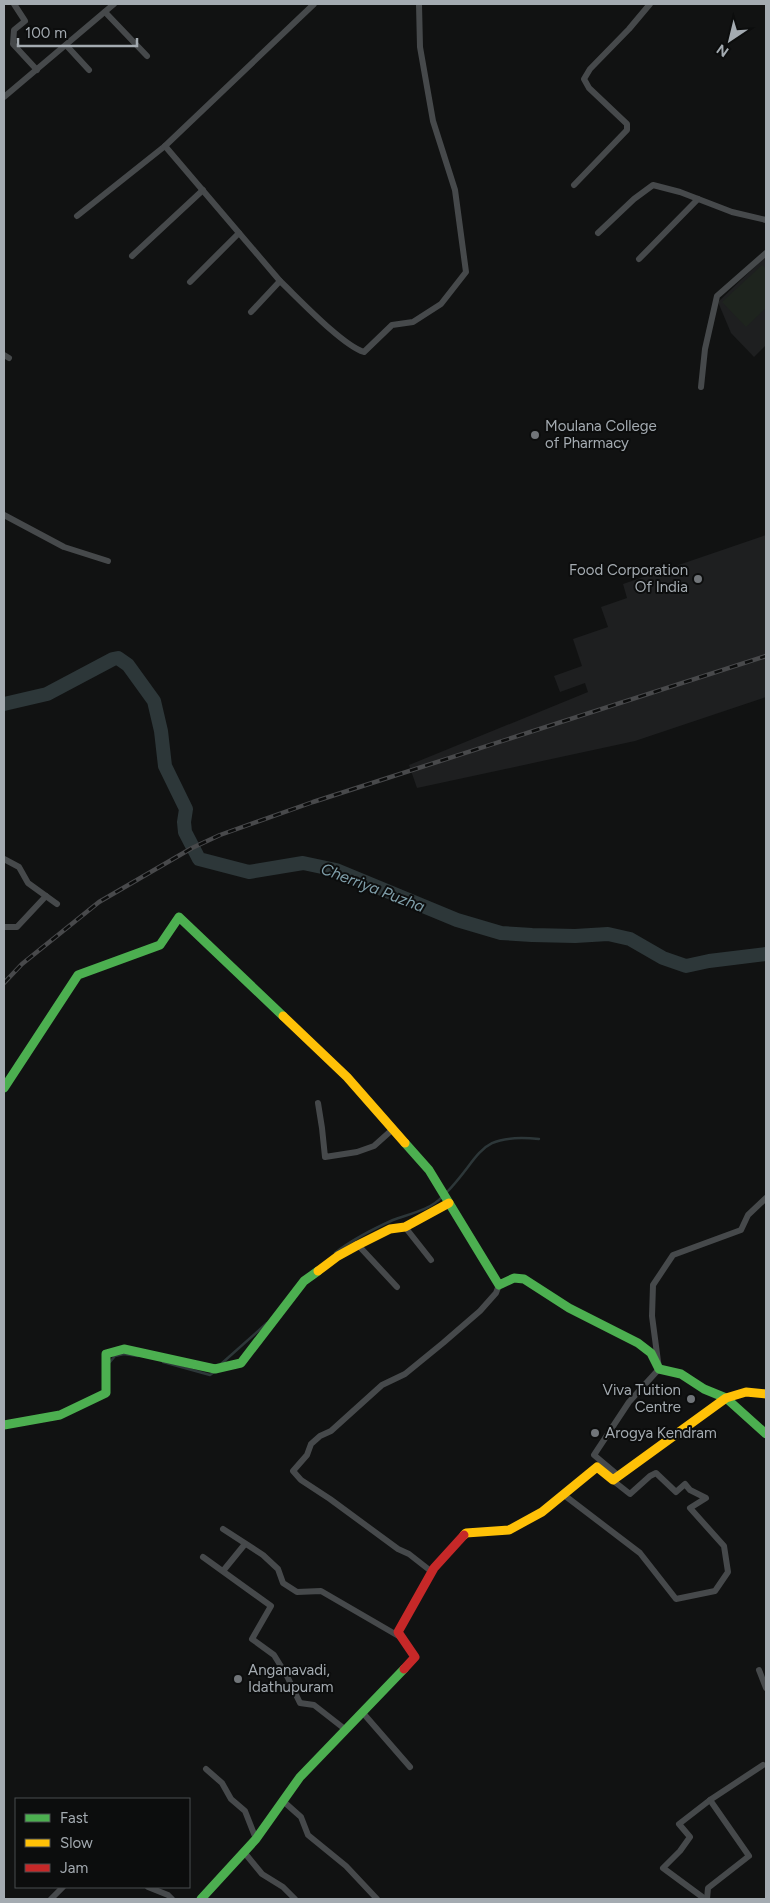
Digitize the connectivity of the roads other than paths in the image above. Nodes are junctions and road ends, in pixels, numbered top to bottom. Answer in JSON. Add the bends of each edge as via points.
{"nodes":[{"id":1,"x":14,"y":4,"type":"edge"},
{"id":2,"x":114,"y":4,"type":"edge"},
{"id":3,"x":314,"y":4,"type":"edge"},
{"id":4,"x":419,"y":4,"type":"edge"},
{"id":5,"x":650,"y":4,"type":"edge"},
{"id":6,"x":105,"y":12,"type":"junction"},
{"id":7,"x":66,"y":45,"type":"junction"},
{"id":8,"x":146,"y":56,"type":"dead end"},
{"id":9,"x":36,"y":70,"type":"junction"},
{"id":10,"x":89,"y":70,"type":"dead end"},
{"id":11,"x":4,"y":97,"type":"edge"},
{"id":12,"x":165,"y":146,"type":"junction"},
{"id":13,"x":574,"y":185,"type":"dead end"},
{"id":14,"x":202,"y":190,"type":"junction"},
{"id":15,"x":698,"y":200,"type":"junction"},
{"id":16,"x":77,"y":216,"type":"dead end"},
{"id":17,"x":766,"y":220,"type":"edge"},
{"id":18,"x":239,"y":233,"type":"junction"},
{"id":19,"x":598,"y":233,"type":"dead end"},
{"id":20,"x":766,"y":253,"type":"edge"},
{"id":21,"x":132,"y":256,"type":"dead end"},
{"id":22,"x":639,"y":259,"type":"dead end"},
{"id":23,"x":190,"y":282,"type":"dead end"},
{"id":24,"x":280,"y":282,"type":"junction"},
{"id":25,"x":252,"y":312,"type":"dead end"},
{"id":26,"x":701,"y":387,"type":"dead end"},
{"id":27,"x":4,"y":514,"type":"edge"},
{"id":28,"x":108,"y":562,"type":"dead end"},
{"id":29,"x":4,"y":859,"type":"edge"},
{"id":30,"x":46,"y":896,"type":"junction"},
{"id":31,"x":56,"y":904,"type":"dead end"},
{"id":32,"x":4,"y":927,"type":"edge"},
{"id":33,"x":4,"y":1088,"type":"edge"},
{"id":34,"x":318,"y":1103,"type":"dead end"},
{"id":35,"x":393,"y":1130,"type":"junction"},
{"id":36,"x":766,"y":1198,"type":"edge"},
{"id":37,"x":449,"y":1203,"type":"junction"},
{"id":38,"x":405,"y":1227,"type":"junction"},
{"id":39,"x":358,"y":1245,"type":"junction"},
{"id":40,"x":431,"y":1260,"type":"dead end"},
{"id":41,"x":499,"y":1285,"type":"junction"},
{"id":42,"x":397,"y":1287,"type":"dead end"},
{"id":43,"x":658,"y":1368,"type":"junction"},
{"id":44,"x":766,"y":1394,"type":"edge"},
{"id":45,"x":726,"y":1398,"type":"junction"},
{"id":46,"x":4,"y":1424,"type":"edge"},
{"id":47,"x":766,"y":1434,"type":"edge"},
{"id":48,"x":615,"y":1477,"type":"junction"},
{"id":49,"x":564,"y":1494,"type":"junction"},
{"id":50,"x":223,"y":1529,"type":"dead end"},
{"id":51,"x":245,"y":1544,"type":"junction"},
{"id":52,"x":203,"y":1557,"type":"dead end"},
{"id":53,"x":223,"y":1571,"type":"junction"},
{"id":54,"x":432,"y":1572,"type":"junction"},
{"id":55,"x":403,"y":1639,"type":"junction"},
{"id":56,"x":759,"y":1670,"type":"dead end"},
{"id":57,"x":766,"y":1688,"type":"edge"},
{"id":58,"x":363,"y":1713,"type":"junction"},
{"id":59,"x":346,"y":1730,"type":"junction"},
{"id":60,"x":763,"y":1765,"type":"dead end"},
{"id":61,"x":410,"y":1767,"type":"dead end"},
{"id":62,"x":206,"y":1769,"type":"dead end"},
{"id":63,"x":710,"y":1800,"type":"junction"},
{"id":64,"x":283,"y":1801,"type":"junction"},
{"id":65,"x":256,"y":1839,"type":"junction"},
{"id":66,"x":244,"y":1852,"type":"junction"},
{"id":67,"x":62,"y":1888,"type":"edge"},
{"id":68,"x":150,"y":1888,"type":"edge"},
{"id":69,"x":52,"y":1899,"type":"edge"},
{"id":70,"x":172,"y":1899,"type":"edge"},
{"id":71,"x":202,"y":1899,"type":"edge"},
{"id":72,"x":295,"y":1899,"type":"edge"},
{"id":73,"x":377,"y":1899,"type":"edge"},
{"id":74,"x":706,"y":1899,"type":"edge"}],
"edges":[{"from":1,"to":9,"type":"street","via":[[25,21],[14,30],[13,44]]},
{"from":2,"to":6,"type":"street"},
{"from":3,"to":12,"type":"street"},
{"from":4,"to":24,"type":"street","via":[[420,47],[433,121],[455,190],[466,272],[441,304],[413,322],[392,325],[364,352],[356,349]]},
{"from":5,"to":13,"type":"street","via":[[584,79],[589,88],[627,124],[627,130]]},
{"from":6,"to":7,"type":"street"},
{"from":6,"to":8,"type":"street"},
{"from":7,"to":9,"type":"street"},
{"from":7,"to":10,"type":"street"},
{"from":9,"to":11,"type":"street"},
{"from":12,"to":14,"type":"street"},
{"from":12,"to":16,"type":"street"},
{"from":14,"to":18,"type":"street"},
{"from":14,"to":21,"type":"street"},
{"from":15,"to":17,"type":"street"},
{"from":15,"to":19,"type":"street","via":[[653,185]]},
{"from":15,"to":22,"type":"street"},
{"from":18,"to":23,"type":"street"},
{"from":18,"to":24,"type":"street"},
{"from":20,"to":26,"type":"street","via":[[718,296],[705,349]]},
{"from":24,"to":25,"type":"street"},
{"from":27,"to":28,"type":"street","via":[[64,547]]},
{"from":29,"to":30,"type":"street","via":[[19,868],[28,883]]},
{"from":30,"to":31,"type":"street"},
{"from":30,"to":32,"type":"street","via":[[17,927]]},
{"from":33,"to":35,"type":"street","via":[[78,975],[160,944],[179,917],[347,1077]]},
{"from":34,"to":35,"type":"street","via":[[325,1157],[374,1146]]},
{"from":35,"to":37,"type":"street","via":[[429,1170]]},
{"from":36,"to":43,"type":"street","via":[[748,1216],[741,1230],[673,1255],[652,1285]]},
{"from":37,"to":38,"type":"street"},
{"from":37,"to":41,"type":"street"},
{"from":38,"to":39,"type":"street","via":[[390,1230]]},
{"from":38,"to":40,"type":"street"},
{"from":39,"to":42,"type":"street"},
{"from":39,"to":46,"type":"street","via":[[304,1281],[241,1363],[214,1369],[124,1349],[106,1354],[106,1393],[60,1415]]},
{"from":41,"to":43,"type":"street","via":[[514,1278],[524,1279],[569,1308],[638,1343],[651,1353]]},
{"from":41,"to":54,"type":"street","via":[[480,1311],[438,1348],[405,1374],[382,1385],[331,1431],[311,1444],[293,1471],[301,1480]]},
{"from":43,"to":45,"type":"street","via":[[681,1374]]},
{"from":43,"to":48,"type":"street","via":[[629,1402],[594,1455]]},
{"from":44,"to":45,"type":"street","via":[[752,1390]]},
{"from":45,"to":47,"type":"street"},
{"from":45,"to":48,"type":"street"},
{"from":48,"to":49,"type":"street","via":[[597,1467]]},
{"from":48,"to":49,"type":"street","via":[[630,1494],[656,1473],[676,1492],[685,1484],[706,1498],[690,1508],[724,1546],[728,1572],[716,1591],[676,1599],[640,1553]]},
{"from":49,"to":54,"type":"street","via":[[542,1512],[510,1530],[466,1533]]},
{"from":50,"to":51,"type":"street"},
{"from":51,"to":53,"type":"street"},
{"from":51,"to":55,"type":"street","via":[[264,1555],[278,1570],[283,1583],[297,1592],[321,1590]]},
{"from":52,"to":53,"type":"street"},
{"from":53,"to":59,"type":"street","via":[[271,1606],[252,1639],[274,1655],[300,1703],[314,1705]]},
{"from":54,"to":55,"type":"street","via":[[398,1632]]},
{"from":55,"to":58,"type":"street","via":[[415,1656]]},
{"from":56,"to":57,"type":"street"},
{"from":58,"to":59,"type":"street"},
{"from":58,"to":61,"type":"street"},
{"from":59,"to":64,"type":"street","via":[[300,1777]]},
{"from":60,"to":63,"type":"street"},
{"from":62,"to":65,"type":"street","via":[[245,1812]]},
{"from":63,"to":74,"type":"street","via":[[749,1856],[708,1888]]},
{"from":63,"to":74,"type":"street","via":[[680,1824],[690,1838],[663,1868]]},
{"from":64,"to":65,"type":"street"},
{"from":64,"to":73,"type":"street","via":[[302,1818],[308,1835],[346,1866]]},
{"from":65,"to":66,"type":"street"},
{"from":66,"to":71,"type":"street"},
{"from":66,"to":72,"type":"street","via":[[262,1874]]},
{"from":67,"to":69,"type":"street"},
{"from":68,"to":70,"type":"street"}]}
